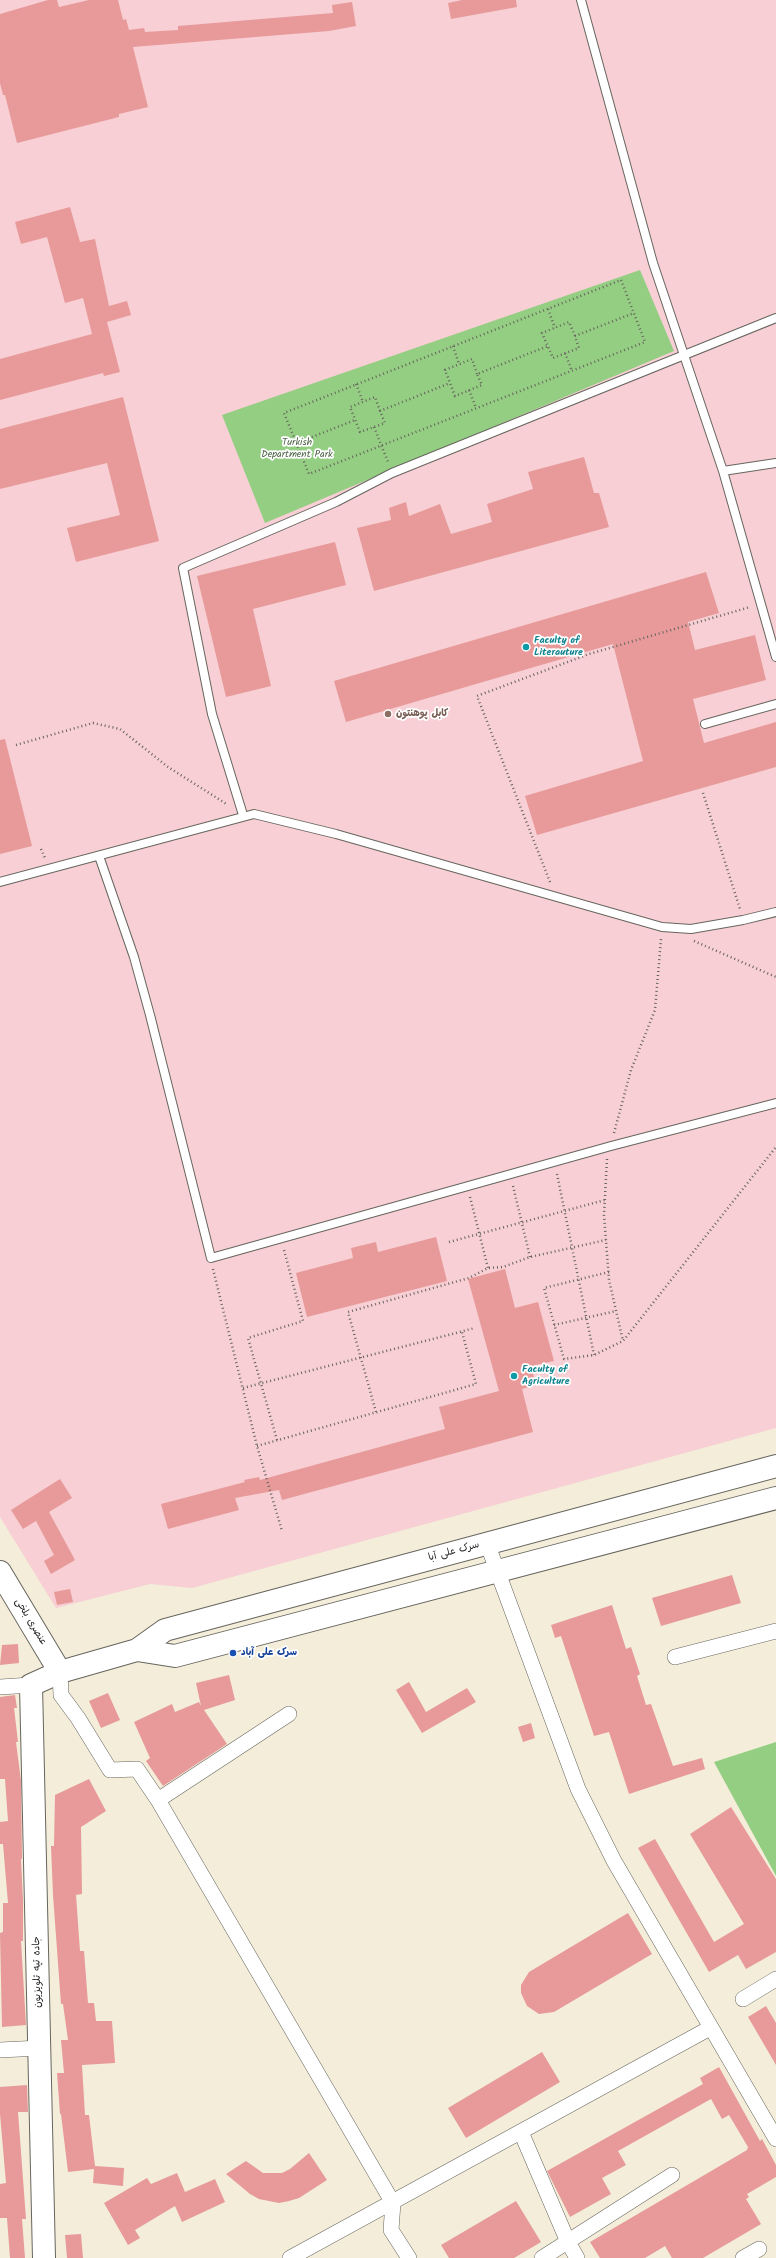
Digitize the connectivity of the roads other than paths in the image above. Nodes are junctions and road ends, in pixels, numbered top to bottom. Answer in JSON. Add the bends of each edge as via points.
{"nodes":[{"id":1,"x":581,"y":0,"type":"edge"},
{"id":2,"x":776,"y":318,"type":"edge"},
{"id":3,"x":684,"y":355,"type":"junction"},
{"id":4,"x":776,"y":463,"type":"edge"},
{"id":5,"x":723,"y":471,"type":"junction"},
{"id":6,"x":776,"y":657,"type":"edge"},
{"id":7,"x":776,"y":704,"type":"edge"},
{"id":8,"x":705,"y":724,"type":"dead end"},
{"id":9,"x":243,"y":816,"type":"junction"},
{"id":10,"x":99,"y":856,"type":"junction"},
{"id":11,"x":0,"y":882,"type":"edge"},
{"id":12,"x":776,"y":912,"type":"edge"},
{"id":13,"x":776,"y":1103,"type":"edge"},
{"id":14,"x":776,"y":1466,"type":"edge"},
{"id":15,"x":776,"y":1498,"type":"edge"},
{"id":16,"x":487,"y":1543,"type":"junction"},
{"id":17,"x":0,"y":1572,"type":"edge"},
{"id":18,"x":498,"y":1572,"type":"junction"},
{"id":19,"x":776,"y":1631,"type":"edge"},
{"id":20,"x":137,"y":1650,"type":"junction"},
{"id":21,"x":675,"y":1658,"type":"dead end"},
{"id":22,"x":60,"y":1672,"type":"junction"},
{"id":23,"x":31,"y":1685,"type":"junction"},
{"id":24,"x":0,"y":1687,"type":"edge"},
{"id":25,"x":290,"y":1714,"type":"dead end"},
{"id":26,"x":158,"y":1800,"type":"junction"},
{"id":27,"x":776,"y":1979,"type":"edge"},
{"id":28,"x":743,"y":1999,"type":"dead end"},
{"id":29,"x":710,"y":2028,"type":"junction"},
{"id":30,"x":40,"y":2048,"type":"junction"},
{"id":31,"x":0,"y":2050,"type":"edge"},
{"id":32,"x":521,"y":2132,"type":"junction"},
{"id":33,"x":776,"y":2138,"type":"edge"},
{"id":34,"x":672,"y":2175,"type":"dead end"},
{"id":35,"x":393,"y":2203,"type":"junction"},
{"id":36,"x":568,"y":2242,"type":"junction"},
{"id":37,"x":759,"y":2248,"type":"dead end"},
{"id":38,"x":44,"y":2258,"type":"edge"},
{"id":39,"x":290,"y":2258,"type":"edge"},
{"id":40,"x":410,"y":2258,"type":"edge"},
{"id":41,"x":542,"y":2258,"type":"edge"},
{"id":42,"x":578,"y":2258,"type":"edge"},
{"id":43,"x":743,"y":2258,"type":"edge"}],
"edges":[{"from":1,"to":3,"type":"lane","via":[[653,263]]},
{"from":2,"to":3,"type":"lane"},
{"from":3,"to":5,"type":"lane"},
{"from":3,"to":9,"type":"lane","via":[[392,473],[336,502],[183,568],[212,714]]},
{"from":4,"to":5,"type":"lane"},
{"from":5,"to":6,"type":"lane"},
{"from":7,"to":8,"type":"lane"},
{"from":9,"to":10,"type":"lane"},
{"from":9,"to":12,"type":"lane","via":[[254,814],[336,834],[662,927],[691,929]]},
{"from":10,"to":11,"type":"lane"},
{"from":10,"to":13,"type":"lane","via":[[134,957],[211,1258],[611,1146]]},
{"from":14,"to":16,"type":"street","name":"سرک علی آبا"},
{"from":15,"to":18,"type":"street"},
{"from":16,"to":18,"type":"street"},
{"from":16,"to":20,"type":"street","name":"سرک علی آبا","via":[[165,1630]]},
{"from":17,"to":22,"type":"street","name":"عنصری بلخی"},
{"from":18,"to":20,"type":"street","via":[[175,1656]]},
{"from":18,"to":29,"type":"street","via":[[578,1789],[614,1861]]},
{"from":19,"to":21,"type":"street"},
{"from":20,"to":22,"type":"street"},
{"from":22,"to":23,"type":"street"},
{"from":22,"to":26,"type":"street","via":[[61,1695],[110,1770],[137,1769]]},
{"from":23,"to":24,"type":"street"},
{"from":23,"to":30,"type":"street","name":"جاده تپه تلویزیون"},
{"from":25,"to":26,"type":"street"},
{"from":26,"to":35,"type":"street"},
{"from":27,"to":28,"type":"street"},
{"from":29,"to":32,"type":"street"},
{"from":29,"to":33,"type":"street"},
{"from":30,"to":31,"type":"street"},
{"from":30,"to":38,"type":"street","name":"جاده تپه تلویزیون"},
{"from":32,"to":35,"type":"street"},
{"from":32,"to":36,"type":"street"},
{"from":34,"to":36,"type":"street"},
{"from":35,"to":39,"type":"street"},
{"from":35,"to":40,"type":"street","via":[[391,2230]]},
{"from":36,"to":41,"type":"street"},
{"from":36,"to":42,"type":"street"},
{"from":37,"to":43,"type":"street"}]}
